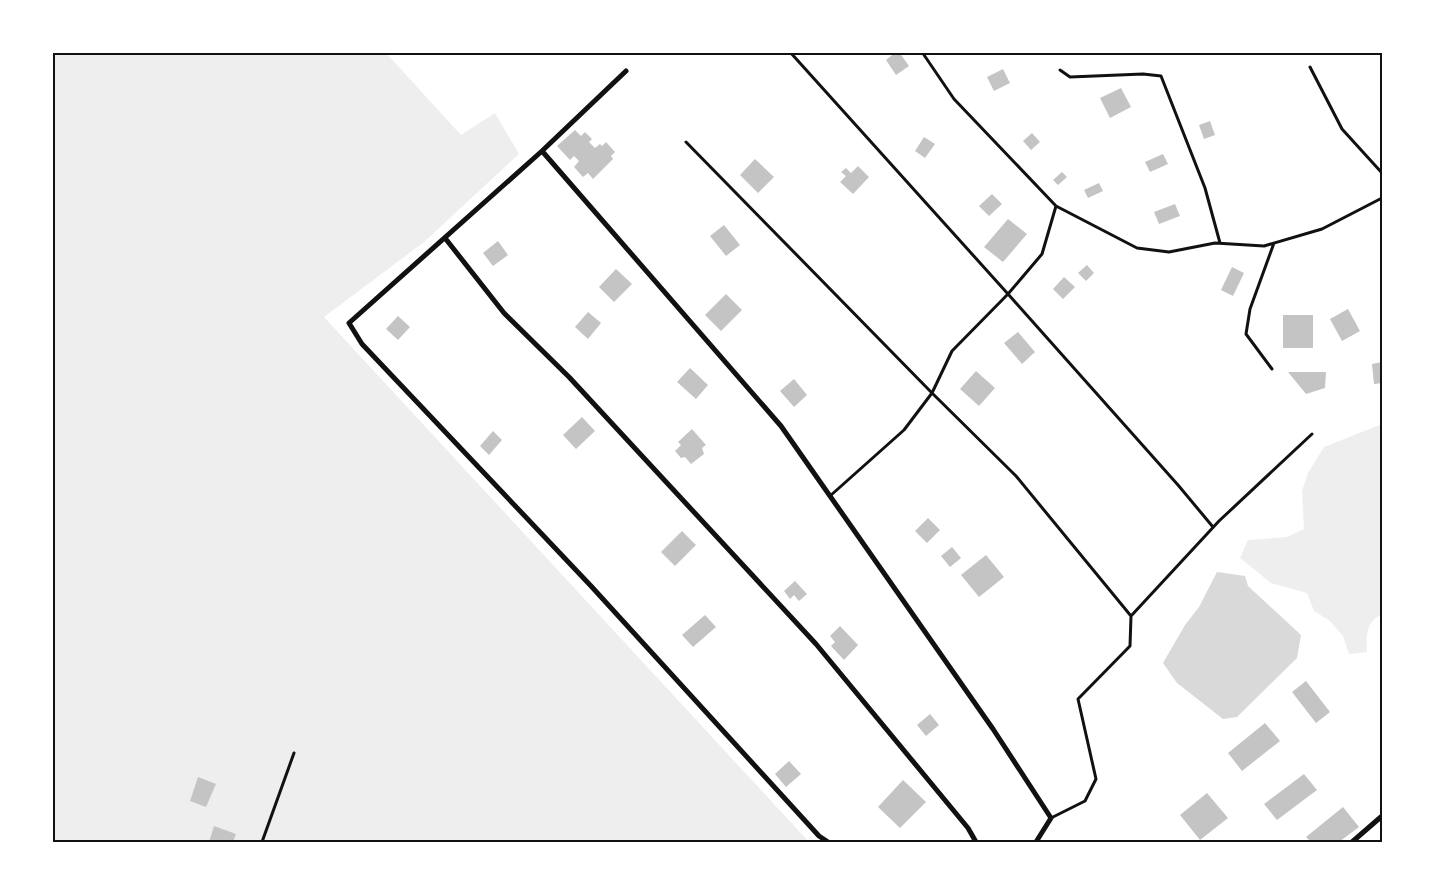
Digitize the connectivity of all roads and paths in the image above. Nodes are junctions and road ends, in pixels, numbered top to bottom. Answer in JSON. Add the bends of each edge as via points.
{"nodes":[{"id":1,"x":790,"y":52,"type":"edge"},
{"id":2,"x":922,"y":52,"type":"edge"},
{"id":3,"x":1310,"y":68,"type":"dead end"},
{"id":4,"x":1060,"y":70,"type":"dead end"},
{"id":5,"x":626,"y":71,"type":"dead end"},
{"id":6,"x":686,"y":142,"type":"dead end"},
{"id":7,"x":542,"y":151,"type":"junction"},
{"id":8,"x":1382,"y":172,"type":"edge"},
{"id":9,"x":1382,"y":198,"type":"edge"},
{"id":10,"x":1056,"y":206,"type":"junction"},
{"id":11,"x":446,"y":238,"type":"junction"},
{"id":12,"x":1220,"y":243,"type":"junction"},
{"id":13,"x":1274,"y":243,"type":"junction"},
{"id":14,"x":1008,"y":294,"type":"junction"},
{"id":15,"x":1272,"y":369,"type":"dead end"},
{"id":16,"x":932,"y":393,"type":"junction"},
{"id":17,"x":1312,"y":434,"type":"dead end"},
{"id":18,"x":830,"y":496,"type":"junction"},
{"id":19,"x":1214,"y":527,"type":"junction"},
{"id":20,"x":1131,"y":616,"type":"junction"},
{"id":21,"x":294,"y":753,"type":"dead end"},
{"id":22,"x":1382,"y":816,"type":"edge"},
{"id":23,"x":1051,"y":818,"type":"junction"},
{"id":24,"x":262,"y":842,"type":"edge"},
{"id":25,"x":828,"y":842,"type":"edge"},
{"id":26,"x":976,"y":842,"type":"edge"},
{"id":27,"x":1036,"y":842,"type":"edge"},
{"id":28,"x":1352,"y":842,"type":"edge"}],
"edges":[{"from":1,"to":14,"type":"lane"},
{"from":2,"to":10,"type":"lane","via":[[954,99]]},
{"from":3,"to":8,"type":"lane","via":[[1342,129]]},
{"from":4,"to":12,"type":"lane","via":[[1070,78],[1161,76],[1205,188]]},
{"from":5,"to":7,"type":"street"},
{"from":6,"to":16,"type":"lane"},
{"from":7,"to":11,"type":"street"},
{"from":7,"to":18,"type":"street","via":[[781,426]]},
{"from":9,"to":13,"type":"lane","via":[[1322,229]]},
{"from":10,"to":12,"type":"lane","via":[[1137,248],[1169,252]]},
{"from":10,"to":14,"type":"lane","via":[[1042,254]]},
{"from":11,"to":25,"type":"street","via":[[349,323],[362,344],[592,586]]},
{"from":11,"to":26,"type":"street","via":[[504,313],[569,377],[816,644],[968,828]]},
{"from":12,"to":13,"type":"lane","via":[[1264,246]]},
{"from":13,"to":15,"type":"lane","via":[[1250,309],[1246,334]]},
{"from":14,"to":16,"type":"lane","via":[[952,351]]},
{"from":14,"to":19,"type":"lane"},
{"from":16,"to":18,"type":"lane","via":[[904,430]]},
{"from":16,"to":20,"type":"lane","via":[[1016,476]]},
{"from":17,"to":19,"type":"lane"},
{"from":18,"to":23,"type":"street","via":[[993,729]]},
{"from":19,"to":20,"type":"lane"},
{"from":20,"to":23,"type":"lane","via":[[1130,646],[1078,699],[1096,779],[1085,801]]},
{"from":21,"to":24,"type":"lane"},
{"from":22,"to":28,"type":"street"},
{"from":23,"to":27,"type":"street"}]}
